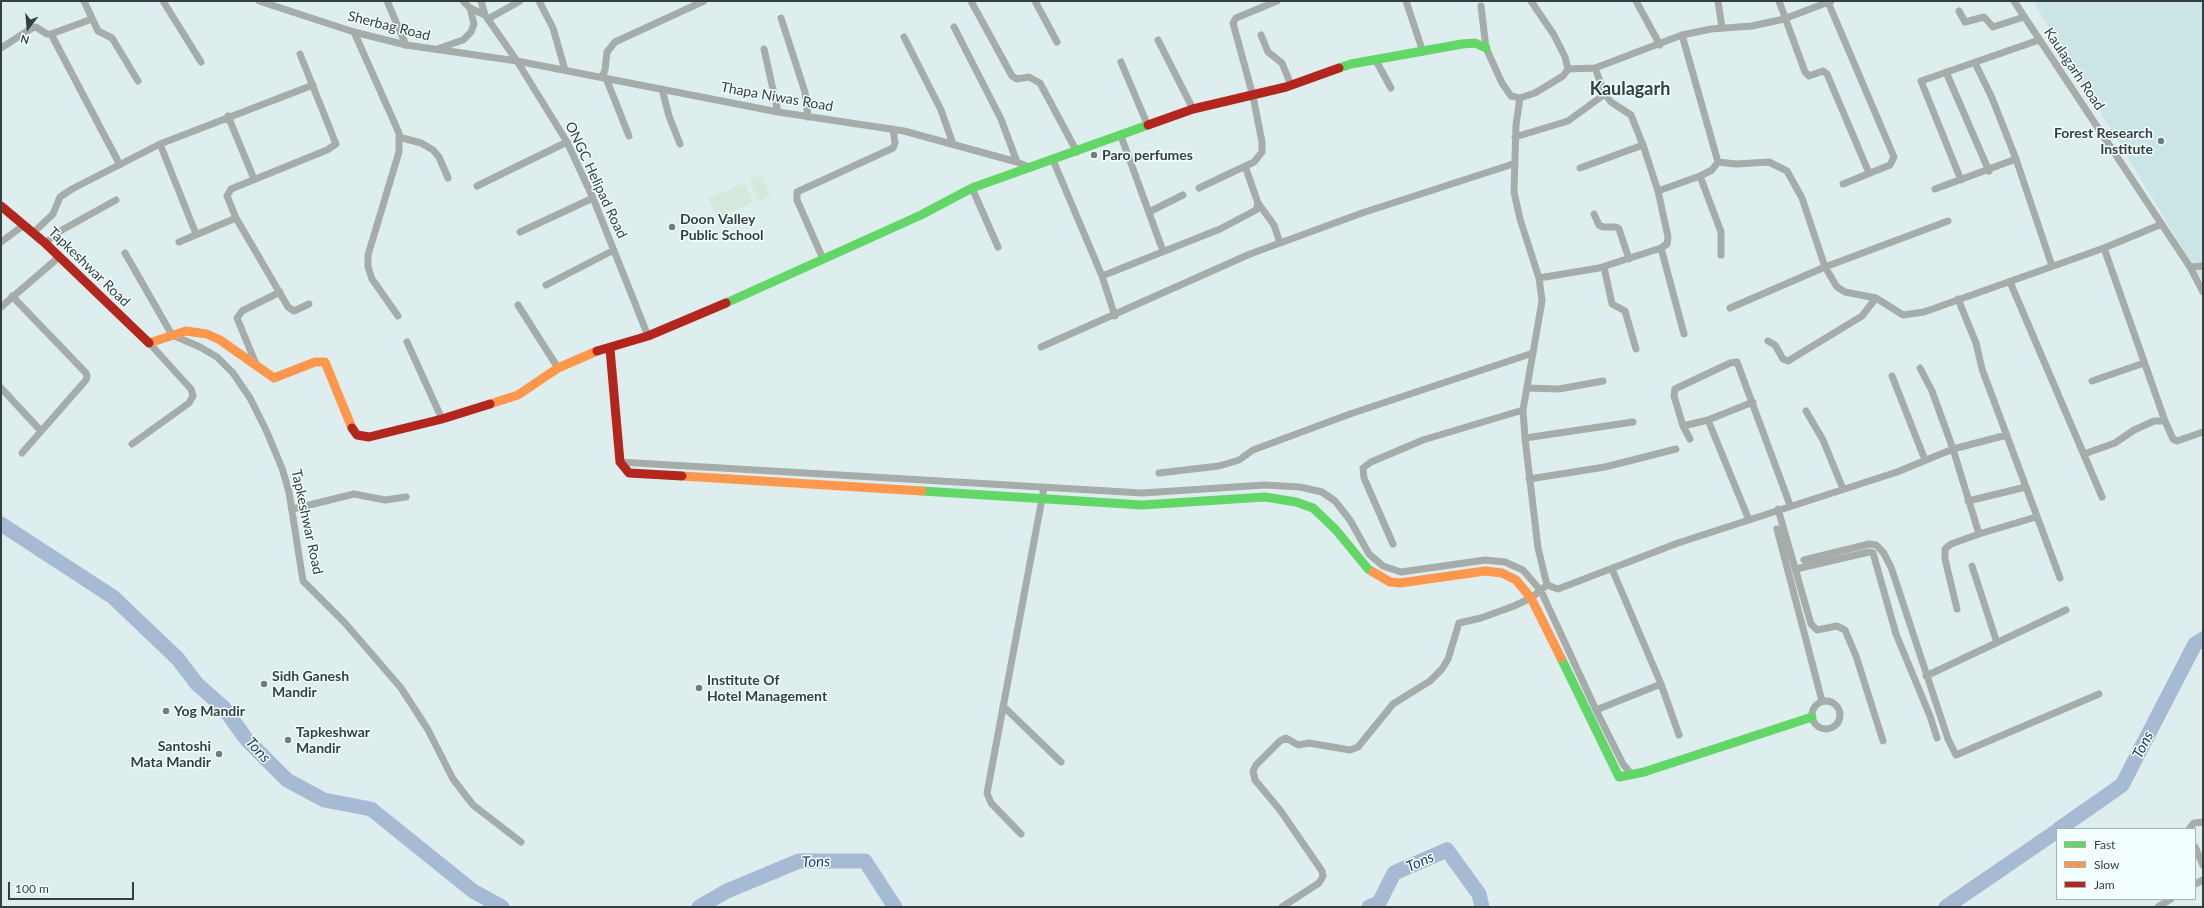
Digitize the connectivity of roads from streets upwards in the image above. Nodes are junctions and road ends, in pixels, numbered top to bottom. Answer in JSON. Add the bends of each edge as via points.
{"nodes":[{"id":1,"x":84,"y":1,"type":"edge"},
{"id":2,"x":163,"y":1,"type":"edge"},
{"id":3,"x":258,"y":1,"type":"edge"},
{"id":4,"x":387,"y":1,"type":"edge"},
{"id":5,"x":463,"y":1,"type":"edge"},
{"id":6,"x":481,"y":1,"type":"edge"},
{"id":7,"x":520,"y":1,"type":"edge"},
{"id":8,"x":539,"y":1,"type":"edge"},
{"id":9,"x":704,"y":1,"type":"edge"},
{"id":10,"x":971,"y":1,"type":"edge"},
{"id":11,"x":1035,"y":1,"type":"edge"},
{"id":12,"x":1277,"y":1,"type":"edge"},
{"id":13,"x":1406,"y":1,"type":"edge"},
{"id":14,"x":1531,"y":1,"type":"edge"},
{"id":15,"x":1636,"y":1,"type":"edge"},
{"id":16,"x":1718,"y":1,"type":"edge"},
{"id":17,"x":1779,"y":1,"type":"edge"},
{"id":18,"x":2014,"y":1,"type":"edge"},
{"id":19,"x":1829,"y":2,"type":"edge"},
{"id":20,"x":688,"y":4,"type":"edge"},
{"id":21,"x":1259,"y":4,"type":"edge"},
{"id":22,"x":1481,"y":6,"type":"dead end"},
{"id":23,"x":470,"y":8,"type":"junction"},
{"id":24,"x":1959,"y":11,"type":"dead end"},
{"id":25,"x":487,"y":17,"type":"junction"},
{"id":26,"x":2024,"y":17,"type":"junction"},
{"id":27,"x":782,"y":18,"type":"dead end"},
{"id":28,"x":1784,"y":18,"type":"junction"},
{"id":29,"x":92,"y":19,"type":"junction"},
{"id":30,"x":954,"y":27,"type":"dead end"},
{"id":31,"x":1722,"y":28,"type":"junction"},
{"id":32,"x":354,"y":32,"type":"junction"},
{"id":33,"x":51,"y":34,"type":"junction"},
{"id":34,"x":1261,"y":35,"type":"dead end"},
{"id":35,"x":1682,"y":35,"type":"junction"},
{"id":36,"x":904,"y":37,"type":"dead end"},
{"id":37,"x":1158,"y":40,"type":"dead end"},
{"id":38,"x":2039,"y":40,"type":"junction"},
{"id":39,"x":1057,"y":42,"type":"dead end"},
{"id":40,"x":406,"y":45,"type":"junction"},
{"id":41,"x":1660,"y":45,"type":"junction"},
{"id":42,"x":1,"y":48,"type":"edge"},
{"id":43,"x":1486,"y":48,"type":"junction"},
{"id":44,"x":764,"y":49,"type":"dead end"},
{"id":45,"x":435,"y":50,"type":"junction"},
{"id":46,"x":1423,"y":52,"type":"junction"},
{"id":47,"x":300,"y":54,"type":"dead end"},
{"id":48,"x":1375,"y":59,"type":"junction"},
{"id":49,"x":517,"y":61,"type":"junction"},
{"id":50,"x":201,"y":62,"type":"dead end"},
{"id":51,"x":1121,"y":62,"type":"dead end"},
{"id":52,"x":1975,"y":63,"type":"junction"},
{"id":53,"x":1595,"y":68,"type":"junction"},
{"id":54,"x":1568,"y":69,"type":"junction"},
{"id":55,"x":565,"y":70,"type":"junction"},
{"id":56,"x":1946,"y":72,"type":"junction"},
{"id":57,"x":604,"y":78,"type":"junction"},
{"id":58,"x":138,"y":81,"type":"dead end"},
{"id":59,"x":313,"y":84,"type":"junction"},
{"id":60,"x":1291,"y":85,"type":"junction"},
{"id":61,"x":1391,"y":88,"type":"dead end"},
{"id":62,"x":662,"y":89,"type":"junction"},
{"id":63,"x":1605,"y":94,"type":"junction"},
{"id":64,"x":1253,"y":96,"type":"junction"},
{"id":65,"x":1520,"y":98,"type":"junction"},
{"id":66,"x":1193,"y":110,"type":"junction"},
{"id":67,"x":778,"y":112,"type":"junction"},
{"id":68,"x":228,"y":116,"type":"junction"},
{"id":69,"x":808,"y":117,"type":"junction"},
{"id":70,"x":1148,"y":126,"type":"junction"},
{"id":71,"x":893,"y":129,"type":"junction"},
{"id":72,"x":629,"y":136,"type":"dead end"},
{"id":73,"x":1121,"y":136,"type":"junction"},
{"id":74,"x":1515,"y":136,"type":"junction"},
{"id":75,"x":399,"y":137,"type":"junction"},
{"id":76,"x":567,"y":142,"type":"junction"},
{"id":77,"x":160,"y":144,"type":"junction"},
{"id":78,"x":680,"y":144,"type":"dead end"},
{"id":79,"x":953,"y":144,"type":"junction"},
{"id":80,"x":1643,"y":145,"type":"junction"},
{"id":81,"x":1077,"y":152,"type":"junction"},
{"id":82,"x":2016,"y":159,"type":"junction"},
{"id":83,"x":1053,"y":160,"type":"junction"},
{"id":84,"x":1017,"y":162,"type":"junction"},
{"id":85,"x":1718,"y":162,"type":"junction"},
{"id":86,"x":120,"y":164,"type":"junction"},
{"id":87,"x":1513,"y":164,"type":"junction"},
{"id":88,"x":1245,"y":166,"type":"junction"},
{"id":89,"x":1029,"y":167,"type":"junction"},
{"id":90,"x":1580,"y":168,"type":"dead end"},
{"id":91,"x":1989,"y":171,"type":"junction"},
{"id":92,"x":1869,"y":173,"type":"junction"},
{"id":93,"x":1700,"y":176,"type":"junction"},
{"id":94,"x":448,"y":178,"type":"dead end"},
{"id":95,"x":254,"y":179,"type":"junction"},
{"id":96,"x":1960,"y":180,"type":"junction"},
{"id":97,"x":1843,"y":184,"type":"dead end"},
{"id":98,"x":478,"y":186,"type":"dead end"},
{"id":99,"x":972,"y":188,"type":"junction"},
{"id":100,"x":1199,"y":188,"type":"dead end"},
{"id":101,"x":1935,"y":189,"type":"dead end"},
{"id":102,"x":1658,"y":192,"type":"junction"},
{"id":103,"x":1183,"y":196,"type":"dead end"},
{"id":104,"x":593,"y":198,"type":"junction"},
{"id":105,"x":116,"y":200,"type":"dead end"},
{"id":106,"x":1258,"y":203,"type":"junction"},
{"id":107,"x":1,"y":206,"type":"edge"},
{"id":108,"x":1149,"y":212,"type":"junction"},
{"id":109,"x":1594,"y":214,"type":"dead end"},
{"id":110,"x":236,"y":218,"type":"junction"},
{"id":111,"x":1948,"y":221,"type":"dead end"},
{"id":112,"x":2162,"y":224,"type":"junction"},
{"id":113,"x":24,"y":225,"type":"junction"},
{"id":114,"x":520,"y":232,"type":"dead end"},
{"id":115,"x":33,"y":233,"type":"junction"},
{"id":116,"x":196,"y":234,"type":"junction"},
{"id":117,"x":1,"y":242,"type":"edge"},
{"id":118,"x":180,"y":242,"type":"dead end"},
{"id":119,"x":45,"y":243,"type":"junction"},
{"id":120,"x":1280,"y":243,"type":"junction"},
{"id":121,"x":998,"y":247,"type":"dead end"},
{"id":122,"x":1661,"y":248,"type":"junction"},
{"id":123,"x":2104,"y":248,"type":"junction"},
{"id":124,"x":614,"y":250,"type":"junction"},
{"id":125,"x":1163,"y":251,"type":"junction"},
{"id":126,"x":125,"y":253,"type":"dead end"},
{"id":127,"x":1721,"y":255,"type":"dead end"},
{"id":128,"x":60,"y":257,"type":"junction"},
{"id":129,"x":823,"y":259,"type":"junction"},
{"id":130,"x":1629,"y":259,"type":"junction"},
{"id":131,"x":2052,"y":266,"type":"junction"},
{"id":132,"x":2203,"y":266,"type":"edge"},
{"id":133,"x":1604,"y":267,"type":"junction"},
{"id":134,"x":2190,"y":267,"type":"junction"},
{"id":135,"x":1825,"y":268,"type":"junction"},
{"id":136,"x":1102,"y":276,"type":"junction"},
{"id":137,"x":1539,"y":278,"type":"junction"},
{"id":138,"x":2010,"y":282,"type":"junction"},
{"id":139,"x":546,"y":285,"type":"dead end"},
{"id":140,"x":280,"y":292,"type":"junction"},
{"id":141,"x":2203,"y":292,"type":"edge"},
{"id":142,"x":12,"y":296,"type":"junction"},
{"id":143,"x":1876,"y":298,"type":"junction"},
{"id":144,"x":1958,"y":298,"type":"junction"},
{"id":145,"x":309,"y":304,"type":"dead end"},
{"id":146,"x":518,"y":305,"type":"dead end"},
{"id":147,"x":1,"y":307,"type":"edge"},
{"id":148,"x":1730,"y":308,"type":"dead end"},
{"id":149,"x":398,"y":316,"type":"dead end"},
{"id":150,"x":1115,"y":316,"type":"junction"},
{"id":151,"x":172,"y":334,"type":"junction"},
{"id":152,"x":1684,"y":334,"type":"dead end"},
{"id":153,"x":648,"y":336,"type":"junction"},
{"id":154,"x":1768,"y":341,"type":"dead end"},
{"id":155,"x":407,"y":342,"type":"dead end"},
{"id":156,"x":150,"y":344,"type":"junction"},
{"id":157,"x":1041,"y":347,"type":"dead end"},
{"id":158,"x":610,"y":349,"type":"junction"},
{"id":159,"x":1636,"y":349,"type":"dead end"},
{"id":160,"x":1533,"y":353,"type":"junction"},
{"id":161,"x":2144,"y":363,"type":"junction"},
{"id":162,"x":257,"y":365,"type":"junction"},
{"id":163,"x":558,"y":368,"type":"junction"},
{"id":164,"x":1920,"y":368,"type":"dead end"},
{"id":165,"x":1892,"y":376,"type":"dead end"},
{"id":166,"x":1603,"y":381,"type":"dead end"},
{"id":167,"x":2092,"y":381,"type":"dead end"},
{"id":168,"x":1,"y":388,"type":"edge"},
{"id":169,"x":1527,"y":388,"type":"junction"},
{"id":170,"x":1752,"y":402,"type":"junction"},
{"id":171,"x":1524,"y":410,"type":"junction"},
{"id":172,"x":1806,"y":411,"type":"dead end"},
{"id":173,"x":442,"y":419,"type":"junction"},
{"id":174,"x":1708,"y":420,"type":"junction"},
{"id":175,"x":2165,"y":421,"type":"junction"},
{"id":176,"x":1633,"y":422,"type":"dead end"},
{"id":177,"x":1683,"y":426,"type":"junction"},
{"id":178,"x":41,"y":431,"type":"junction"},
{"id":179,"x":2203,"y":432,"type":"edge"},
{"id":180,"x":2007,"y":435,"type":"junction"},
{"id":181,"x":1525,"y":438,"type":"junction"},
{"id":182,"x":1690,"y":439,"type":"dead end"},
{"id":183,"x":132,"y":444,"type":"dead end"},
{"id":184,"x":1676,"y":449,"type":"dead end"},
{"id":185,"x":1953,"y":449,"type":"junction"},
{"id":186,"x":22,"y":453,"type":"dead end"},
{"id":187,"x":2084,"y":454,"type":"junction"},
{"id":188,"x":1925,"y":460,"type":"junction"},
{"id":189,"x":620,"y":462,"type":"junction"},
{"id":190,"x":738,"y":469,"type":"junction"},
{"id":191,"x":1159,"y":473,"type":"dead end"},
{"id":192,"x":1529,"y":479,"type":"junction"},
{"id":193,"x":738,"y":480,"type":"junction"},
{"id":194,"x":944,"y":482,"type":"junction"},
{"id":195,"x":2026,"y":487,"type":"junction"},
{"id":196,"x":1044,"y":488,"type":"junction"},
{"id":197,"x":1843,"y":489,"type":"junction"},
{"id":198,"x":944,"y":493,"type":"junction"},
{"id":199,"x":406,"y":497,"type":"dead end"},
{"id":200,"x":2102,"y":497,"type":"dead end"},
{"id":201,"x":1042,"y":499,"type":"junction"},
{"id":202,"x":1968,"y":501,"type":"junction"},
{"id":203,"x":1790,"y":505,"type":"junction"},
{"id":204,"x":293,"y":509,"type":"junction"},
{"id":205,"x":1778,"y":509,"type":"junction"},
{"id":206,"x":2036,"y":517,"type":"junction"},
{"id":207,"x":1749,"y":520,"type":"junction"},
{"id":208,"x":1776,"y":529,"type":"dead end"},
{"id":209,"x":1979,"y":534,"type":"junction"},
{"id":210,"x":1393,"y":544,"type":"dead end"},
{"id":211,"x":1804,"y":560,"type":"dead end"},
{"id":212,"x":1972,"y":566,"type":"dead end"},
{"id":213,"x":1612,"y":569,"type":"junction"},
{"id":214,"x":1796,"y":569,"type":"junction"},
{"id":215,"x":2060,"y":578,"type":"dead end"},
{"id":216,"x":1547,"y":585,"type":"junction"},
{"id":217,"x":1541,"y":591,"type":"junction"},
{"id":218,"x":1531,"y":598,"type":"junction"},
{"id":219,"x":1957,"y":609,"type":"dead end"},
{"id":220,"x":2066,"y":610,"type":"dead end"},
{"id":221,"x":1996,"y":642,"type":"junction"},
{"id":222,"x":1926,"y":676,"type":"junction"},
{"id":223,"x":1661,"y":684,"type":"junction"},
{"id":224,"x":2099,"y":694,"type":"dead end"},
{"id":225,"x":1822,"y":701,"type":"junction"},
{"id":226,"x":1002,"y":706,"type":"junction"},
{"id":227,"x":1596,"y":710,"type":"junction"},
{"id":228,"x":1812,"y":717,"type":"junction"},
{"id":229,"x":1679,"y":735,"type":"dead end"},
{"id":230,"x":1937,"y":738,"type":"dead end"},
{"id":231,"x":1883,"y":741,"type":"dead end"},
{"id":232,"x":1061,"y":762,"type":"dead end"},
{"id":233,"x":1632,"y":775,"type":"junction"},
{"id":234,"x":2203,"y":822,"type":"edge"},
{"id":235,"x":2190,"y":828,"type":"edge"},
{"id":236,"x":1021,"y":834,"type":"dead end"},
{"id":237,"x":521,"y":842,"type":"dead end"},
{"id":238,"x":2196,"y":849,"type":"edge"},
{"id":239,"x":2203,"y":865,"type":"edge"},
{"id":240,"x":2169,"y":900,"type":"edge"},
{"id":241,"x":1282,"y":907,"type":"edge"},
{"id":242,"x":2158,"y":907,"type":"edge"}],
"edges":[{"from":1,"to":29,"type":"street"},
{"from":2,"to":50,"type":"street"},
{"from":3,"to":32,"type":"street","name":"Sherbag Road"},
{"from":4,"to":40,"type":"street"},
{"from":5,"to":23,"type":"street"},
{"from":6,"to":25,"type":"street","name":"ONGC Helipad Road"},
{"from":7,"to":25,"type":"street"},
{"from":8,"to":55,"type":"street","via":[[553,28]]},
{"from":9,"to":20,"type":"street"},
{"from":10,"to":81,"type":"street","via":[[1012,76],[1017,79],[1029,77],[1040,83]]},
{"from":11,"to":39,"type":"street"},
{"from":12,"to":21,"type":"street"},
{"from":13,"to":46,"type":"street"},
{"from":14,"to":54,"type":"street","via":[[1554,35]]},
{"from":15,"to":41,"type":"street"},
{"from":16,"to":31,"type":"street"},
{"from":17,"to":28,"type":"street"},
{"from":18,"to":26,"type":"street","name":"Kaulagarh Road"},
{"from":19,"to":28,"type":"street"},
{"from":19,"to":92,"type":"street","via":[[1894,157],[1890,166]]},
{"from":20,"to":57,"type":"street","via":[[612,44],[607,52]]},
{"from":21,"to":64,"type":"street","via":[[1236,18],[1233,23]]},
{"from":22,"to":43,"type":"street"},
{"from":23,"to":25,"type":"street"},
{"from":23,"to":45,"type":"street","via":[[474,24],[471,32],[462,40]]},
{"from":24,"to":26,"type":"street","via":[[1966,22],[1984,18],[1993,27]]},
{"from":25,"to":49,"type":"street","name":"ONGC Helipad Road"},
{"from":26,"to":38,"type":"street","name":"Kaulagarh Road"},
{"from":27,"to":69,"type":"street","via":[[805,92]]},
{"from":28,"to":31,"type":"street","via":[[1752,26]]},
{"from":28,"to":92,"type":"street","via":[[1807,75],[1823,71],[1828,74]]},
{"from":29,"to":33,"type":"street"},
{"from":29,"to":58,"type":"street","via":[[98,31],[112,38]]},
{"from":30,"to":84,"type":"street","via":[[1001,119]]},
{"from":31,"to":35,"type":"street"},
{"from":32,"to":40,"type":"street","name":"Sherbag Road"},
{"from":32,"to":75,"type":"street"},
{"from":33,"to":42,"type":"street","via":[[36,27],[32,28]]},
{"from":33,"to":86,"type":"street"},
{"from":34,"to":60,"type":"street","via":[[1268,52],[1282,63]]},
{"from":35,"to":41,"type":"street"},
{"from":35,"to":85,"type":"street"},
{"from":36,"to":79,"type":"street","via":[[940,110]]},
{"from":37,"to":66,"type":"street"},
{"from":38,"to":52,"type":"street"},
{"from":38,"to":112,"type":"street","name":"Kaulagarh Road"},
{"from":40,"to":45,"type":"street","name":"Sherbag Road"},
{"from":41,"to":53,"type":"street"},
{"from":43,"to":46,"type":"street","via":[[1475,42]]},
{"from":43,"to":65,"type":"street","via":[[1505,89],[1511,96]]},
{"from":44,"to":67,"type":"street"},
{"from":45,"to":49,"type":"street","name":"Sherbag Road"},
{"from":46,"to":48,"type":"street"},
{"from":47,"to":59,"type":"street"},
{"from":48,"to":60,"type":"street","via":[[1333,69]]},
{"from":48,"to":61,"type":"street"},
{"from":49,"to":55,"type":"street","name":"Thapa Niwas Road"},
{"from":49,"to":76,"type":"street","name":"ONGC Helipad Road"},
{"from":51,"to":70,"type":"street"},
{"from":52,"to":56,"type":"street"},
{"from":52,"to":82,"type":"street"},
{"from":53,"to":54,"type":"street"},
{"from":53,"to":63,"type":"street"},
{"from":54,"to":65,"type":"street","via":[[1552,84]]},
{"from":55,"to":57,"type":"street","name":"Thapa Niwas Road"},
{"from":56,"to":91,"type":"street"},
{"from":56,"to":96,"type":"street","via":[[1924,78],[1921,83]]},
{"from":57,"to":62,"type":"street","name":"Thapa Niwas Road"},
{"from":57,"to":72,"type":"street"},
{"from":59,"to":68,"type":"street"},
{"from":59,"to":95,"type":"street","via":[[336,144]]},
{"from":60,"to":64,"type":"street"},
{"from":62,"to":67,"type":"street","name":"Thapa Niwas Road"},
{"from":62,"to":78,"type":"street"},
{"from":63,"to":74,"type":"street","via":[[1568,121]]},
{"from":63,"to":80,"type":"street","via":[[1611,102],[1632,115]]},
{"from":64,"to":66,"type":"street"},
{"from":64,"to":88,"type":"street","via":[[1263,148],[1259,158]]},
{"from":65,"to":74,"type":"street"},
{"from":66,"to":70,"type":"street"},
{"from":67,"to":69,"type":"street","name":"Thapa Niwas Road"},
{"from":68,"to":77,"type":"street"},
{"from":68,"to":95,"type":"street"},
{"from":69,"to":71,"type":"street","name":"Thapa Niwas Road"},
{"from":70,"to":73,"type":"street"},
{"from":71,"to":79,"type":"street","name":"Thapa Niwas Road"},
{"from":71,"to":129,"type":"street","via":[[893,148],[797,192],[797,200]]},
{"from":73,"to":81,"type":"street"},
{"from":73,"to":108,"type":"street"},
{"from":74,"to":87,"type":"street"},
{"from":75,"to":94,"type":"street","via":[[421,143],[433,150]]},
{"from":75,"to":149,"type":"street","via":[[399,152],[368,255],[372,279]]},
{"from":76,"to":98,"type":"street"},
{"from":76,"to":104,"type":"street","name":"ONGC Helipad Road"},
{"from":77,"to":86,"type":"street"},
{"from":77,"to":116,"type":"street"},
{"from":79,"to":84,"type":"street","name":"Thapa Niwas Road"},
{"from":80,"to":90,"type":"street"},
{"from":80,"to":102,"type":"street"},
{"from":81,"to":83,"type":"street"},
{"from":82,"to":91,"type":"street"},
{"from":82,"to":131,"type":"street"},
{"from":83,"to":89,"type":"street"},
{"from":83,"to":136,"type":"street"},
{"from":84,"to":89,"type":"street","name":"Thapa Niwas Road"},
{"from":85,"to":93,"type":"street","via":[[1712,170]]},
{"from":85,"to":135,"type":"street","via":[[1768,162],[1787,172],[1802,198]]},
{"from":86,"to":115,"type":"street","via":[[60,197],[53,214]]},
{"from":87,"to":120,"type":"street","via":[[1362,213]]},
{"from":87,"to":137,"type":"street","via":[[1516,204]]},
{"from":88,"to":100,"type":"street"},
{"from":88,"to":106,"type":"street"},
{"from":89,"to":99,"type":"street"},
{"from":91,"to":96,"type":"street"},
{"from":92,"to":97,"type":"street"},
{"from":93,"to":102,"type":"street"},
{"from":93,"to":127,"type":"street","via":[[1721,232]]},
{"from":95,"to":110,"type":"street","via":[[231,189],[228,193]]},
{"from":96,"to":101,"type":"street"},
{"from":99,"to":121,"type":"street"},
{"from":99,"to":129,"type":"street","via":[[921,215]]},
{"from":102,"to":122,"type":"street","via":[[1668,237],[1666,244]]},
{"from":103,"to":108,"type":"street"},
{"from":104,"to":114,"type":"street"},
{"from":104,"to":124,"type":"street","name":"ONGC Helipad Road"},
{"from":105,"to":119,"type":"street","via":[[62,230]]},
{"from":106,"to":120,"type":"street","via":[[1274,225]]},
{"from":106,"to":125,"type":"street","via":[[1256,210],[1240,220]]},
{"from":107,"to":113,"type":"street","name":"Tapkeshwar Road"},
{"from":108,"to":125,"type":"street"},
{"from":109,"to":130,"type":"street","via":[[1599,225],[1619,229]]},
{"from":110,"to":116,"type":"street"},
{"from":110,"to":140,"type":"street"},
{"from":111,"to":135,"type":"street"},
{"from":112,"to":123,"type":"street"},
{"from":112,"to":134,"type":"street","name":"Kaulagarh Road"},
{"from":113,"to":115,"type":"street","name":"Tapkeshwar Road"},
{"from":113,"to":117,"type":"street"},
{"from":115,"to":119,"type":"street","name":"Tapkeshwar Road"},
{"from":116,"to":118,"type":"street"},
{"from":119,"to":128,"type":"street","name":"Tapkeshwar Road"},
{"from":120,"to":150,"type":"street","via":[[1217,268]]},
{"from":122,"to":130,"type":"street"},
{"from":122,"to":152,"type":"street"},
{"from":123,"to":131,"type":"street"},
{"from":123,"to":161,"type":"street"},
{"from":124,"to":139,"type":"street"},
{"from":124,"to":153,"type":"street","name":"ONGC Helipad Road"},
{"from":125,"to":136,"type":"street"},
{"from":126,"to":151,"type":"street"},
{"from":128,"to":142,"type":"street"},
{"from":128,"to":156,"type":"street","name":"Tapkeshwar Road"},
{"from":129,"to":153,"type":"street"},
{"from":130,"to":133,"type":"street"},
{"from":131,"to":138,"type":"street"},
{"from":132,"to":134,"type":"street"},
{"from":133,"to":137,"type":"street"},
{"from":133,"to":159,"type":"street","via":[[1612,304],[1625,311]]},
{"from":134,"to":141,"type":"street","name":"Kaulagarh Road"},
{"from":135,"to":143,"type":"street","via":[[1841,291]]},
{"from":135,"to":148,"type":"street"},
{"from":136,"to":150,"type":"street"},
{"from":137,"to":160,"type":"street","via":[[1542,301]]},
{"from":138,"to":144,"type":"street"},
{"from":138,"to":187,"type":"street"},
{"from":140,"to":145,"type":"street","via":[[291,310]]},
{"from":140,"to":162,"type":"street","via":[[242,311],[237,318]]},
{"from":142,"to":147,"type":"street"},
{"from":142,"to":178,"type":"street","via":[[87,376]]},
{"from":143,"to":144,"type":"street","via":[[1896,312],[1909,315],[1924,312]]},
{"from":143,"to":154,"type":"street","via":[[1862,316],[1788,361],[1783,359],[1775,345]]},
{"from":144,"to":180,"type":"street"},
{"from":146,"to":163,"type":"street"},
{"from":150,"to":157,"type":"street","via":[[1074,331]]},
{"from":151,"to":156,"type":"street"},
{"from":151,"to":162,"type":"street","via":[[186,331],[206,334],[220,340]]},
{"from":151,"to":204,"type":"street","name":"Tapkeshwar Road","via":[[217,357],[237,379],[266,430],[282,468]]},
{"from":153,"to":158,"type":"street"},
{"from":155,"to":173,"type":"street"},
{"from":156,"to":183,"type":"street","via":[[191,389],[193,396],[189,403]]},
{"from":158,"to":163,"type":"street","via":[[585,355]]},
{"from":158,"to":189,"type":"street"},
{"from":160,"to":169,"type":"street"},
{"from":160,"to":191,"type":"street","via":[[1350,414],[1253,450],[1239,460],[1220,466]]},
{"from":161,"to":167,"type":"street"},
{"from":161,"to":175,"type":"street"},
{"from":162,"to":173,"type":"street","via":[[274,378],[316,362],[325,362],[353,431],[362,438]]},
{"from":163,"to":173,"type":"street","via":[[518,395]]},
{"from":164,"to":185,"type":"street","via":[[1932,391]]},
{"from":165,"to":188,"type":"street"},
{"from":166,"to":169,"type":"street","via":[[1559,389]]},
{"from":168,"to":178,"type":"street"},
{"from":169,"to":171,"type":"street"},
{"from":170,"to":174,"type":"street"},
{"from":170,"to":177,"type":"street","via":[[1740,365],[1737,362],[1730,363],[1675,389],[1674,396]]},
{"from":170,"to":203,"type":"street"},
{"from":171,"to":181,"type":"street"},
{"from":171,"to":210,"type":"street","via":[[1423,440],[1366,464],[1363,468],[1364,478]]},
{"from":172,"to":197,"type":"street","via":[[1823,440]]},
{"from":174,"to":177,"type":"street"},
{"from":174,"to":207,"type":"street"},
{"from":175,"to":179,"type":"street","via":[[2177,442]]},
{"from":175,"to":187,"type":"street","via":[[2154,421],[2115,442]]},
{"from":176,"to":181,"type":"street"},
{"from":177,"to":182,"type":"street"},
{"from":178,"to":186,"type":"street"},
{"from":180,"to":185,"type":"street"},
{"from":180,"to":195,"type":"street"},
{"from":181,"to":192,"type":"street"},
{"from":184,"to":192,"type":"street","via":[[1612,465]]},
{"from":185,"to":188,"type":"street"},
{"from":185,"to":202,"type":"street"},
{"from":187,"to":200,"type":"street"},
{"from":188,"to":197,"type":"street"},
{"from":189,"to":190,"type":"street"},
{"from":189,"to":193,"type":"street","via":[[629,473]]},
{"from":190,"to":193,"type":"street"},
{"from":190,"to":194,"type":"street"},
{"from":192,"to":216,"type":"street","via":[[1538,548]]},
{"from":193,"to":198,"type":"street"},
{"from":194,"to":196,"type":"street"},
{"from":194,"to":198,"type":"street"},
{"from":195,"to":202,"type":"street"},
{"from":195,"to":206,"type":"street"},
{"from":196,"to":201,"type":"street"},
{"from":196,"to":217,"type":"street","via":[[1142,494],[1265,485],[1300,487],[1322,492],[1335,501],[1350,520],[1370,554],[1383,566],[1401,572],[1485,560],[1505,562],[1523,570]]},
{"from":197,"to":203,"type":"street"},
{"from":198,"to":201,"type":"street"},
{"from":199,"to":204,"type":"street","via":[[385,500],[354,494]]},
{"from":201,"to":218,"type":"street","via":[[1142,505],[1265,497],[1296,502],[1313,508],[1322,515],[1368,570],[1390,582],[1400,583],[1485,571],[1502,573],[1516,580]]},
{"from":201,"to":226,"type":"street"},
{"from":202,"to":209,"type":"street"},
{"from":203,"to":205,"type":"street"},
{"from":204,"to":237,"type":"street","name":"Tapkeshwar Road","via":[[303,581],[345,623],[401,688],[428,728],[453,779],[473,805]]},
{"from":205,"to":207,"type":"street"},
{"from":205,"to":214,"type":"street"},
{"from":206,"to":209,"type":"street"},
{"from":206,"to":215,"type":"street"},
{"from":207,"to":213,"type":"street","via":[[1678,543]]},
{"from":208,"to":225,"type":"street"},
{"from":209,"to":219,"type":"street","via":[[1951,544],[1946,549],[1945,559]]},
{"from":211,"to":222,"type":"street","via":[[1859,546],[1876,545],[1883,552],[1890,567]]},
{"from":212,"to":221,"type":"street"},
{"from":213,"to":216,"type":"street","via":[[1558,590]]},
{"from":213,"to":223,"type":"street"},
{"from":214,"to":230,"type":"street","via":[[1874,553],[1896,634]]},
{"from":214,"to":231,"type":"street","via":[[1813,628],[1817,630],[1836,626],[1845,630]]},
{"from":216,"to":217,"type":"street"},
{"from":217,"to":218,"type":"street"},
{"from":217,"to":227,"type":"street"},
{"from":218,"to":233,"type":"street","via":[[1617,775]]},
{"from":218,"to":241,"type":"street","via":[[1500,612],[1459,623],[1448,659],[1442,669],[1430,681],[1393,704],[1358,747],[1350,750],[1309,743],[1298,745],[1286,738],[1256,765],[1253,771],[1255,780],[1280,810],[1323,876],[1319,883]]},
{"from":220,"to":221,"type":"street"},
{"from":221,"to":222,"type":"street"},
{"from":222,"to":224,"type":"street","via":[[1956,755]]},
{"from":223,"to":227,"type":"street"},
{"from":223,"to":229,"type":"street"},
{"from":225,"to":228,"type":"street","via":[[1813,708]]},
{"from":225,"to":228,"type":"street","via":[[1828,700],[1840,710],[1836,726],[1825,729],[1815,724]]},
{"from":226,"to":232,"type":"street"},
{"from":226,"to":236,"type":"street","via":[[987,792],[991,803]]},
{"from":227,"to":233,"type":"street","via":[[1623,764]]},
{"from":228,"to":233,"type":"street"},
{"from":234,"to":235,"type":"street","via":[[2194,823]]},
{"from":238,"to":239,"type":"street"},
{"from":240,"to":242,"type":"street"}]}
